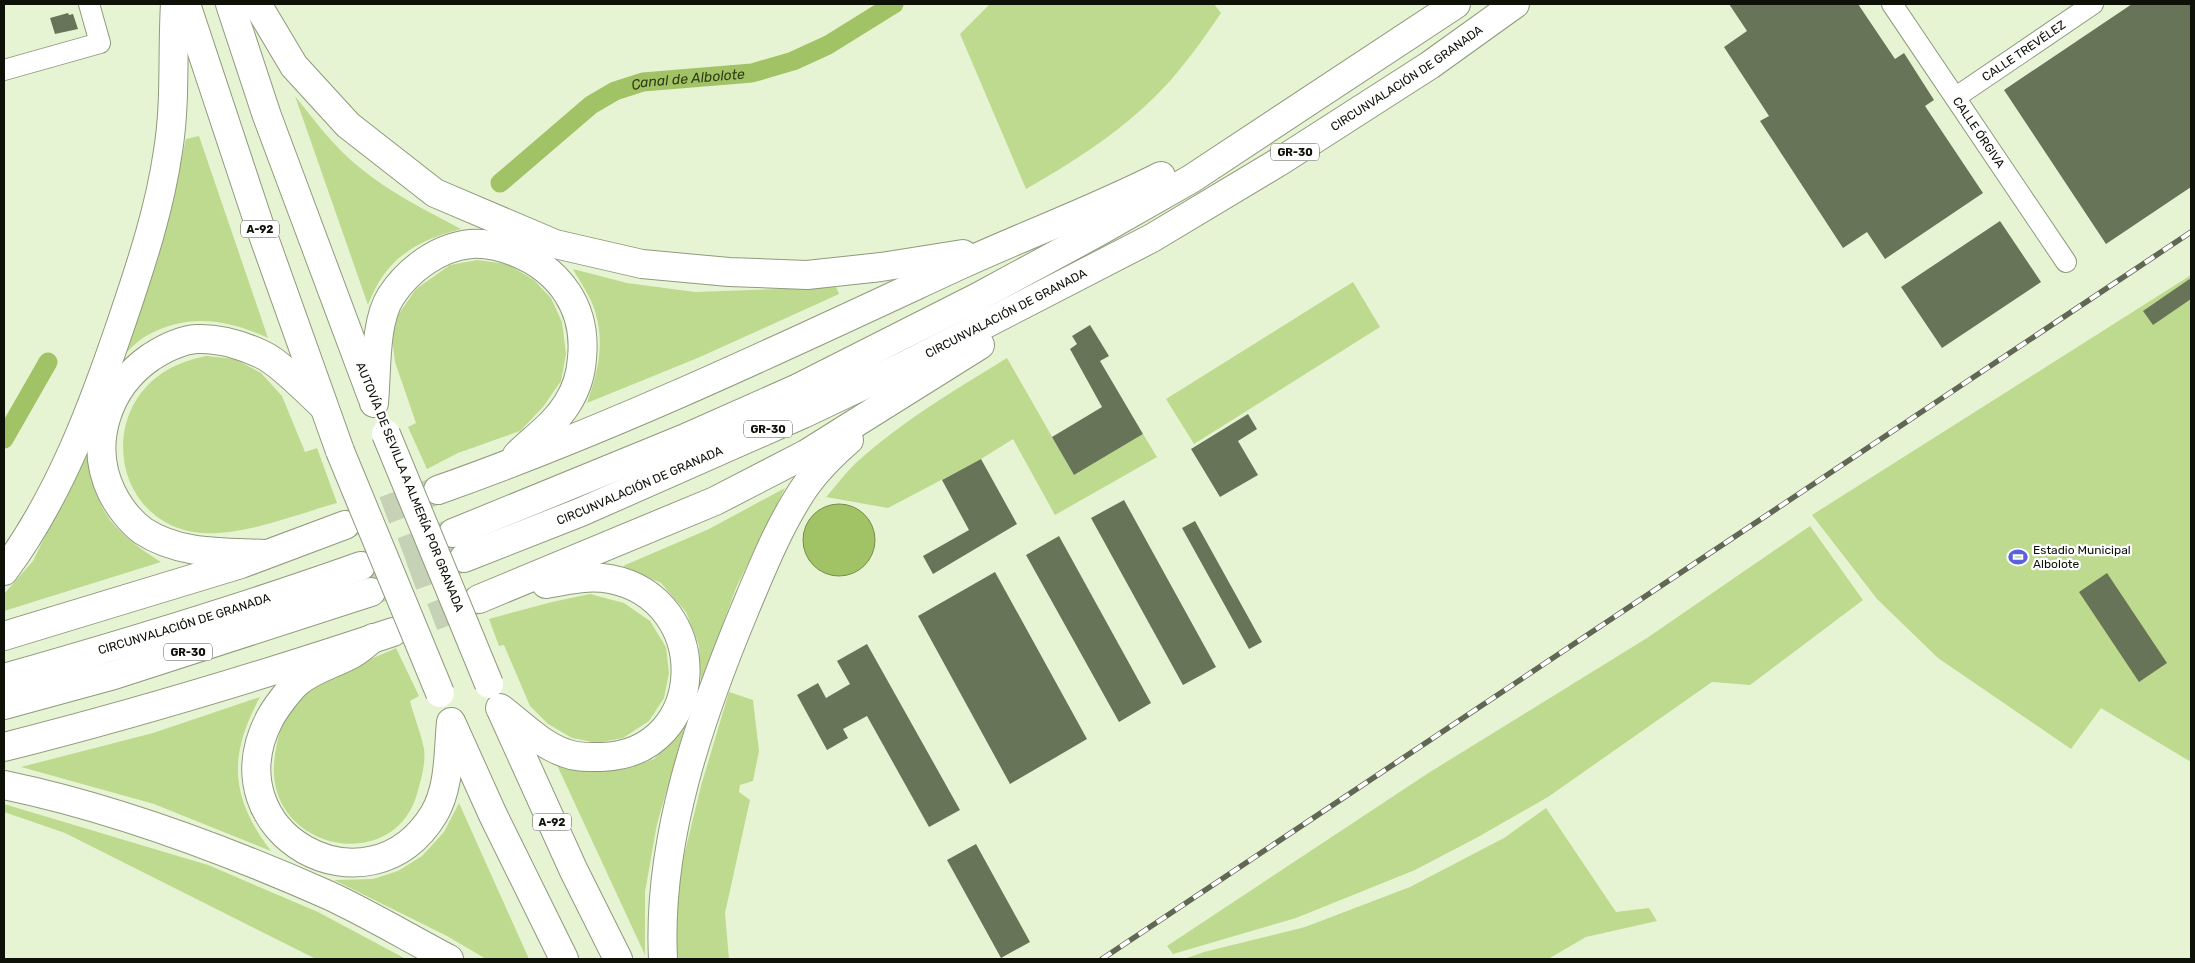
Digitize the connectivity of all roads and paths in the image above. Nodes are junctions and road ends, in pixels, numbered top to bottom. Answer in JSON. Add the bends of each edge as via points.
{"nodes":[{"id":1,"x":89,"y":4,"type":"edge"},
{"id":2,"x":175,"y":4,"type":"edge"},
{"id":3,"x":186,"y":4,"type":"edge"},
{"id":4,"x":230,"y":4,"type":"edge"},
{"id":5,"x":257,"y":4,"type":"edge"},
{"id":6,"x":1456,"y":4,"type":"edge"},
{"id":7,"x":1515,"y":4,"type":"edge"},
{"id":8,"x":1892,"y":4,"type":"edge"},
{"id":9,"x":2093,"y":4,"type":"edge"},
{"id":10,"x":4,"y":70,"type":"edge"},
{"id":11,"x":1956,"y":97,"type":"junction"},
{"id":12,"x":1221,"y":159,"type":"junction"},
{"id":13,"x":994,"y":249,"type":"junction"},
{"id":14,"x":2066,"y":262,"type":"dead end"},
{"id":15,"x":1065,"y":282,"type":"junction"},
{"id":16,"x":888,"y":403,"type":"junction"},
{"id":17,"x":374,"y":404,"type":"junction"},
{"id":18,"x":323,"y":406,"type":"junction"},
{"id":19,"x":505,"y":466,"type":"junction"},
{"id":20,"x":438,"y":490,"type":"tunnel mouth"},
{"id":21,"x":345,"y":526,"type":"tunnel mouth"},
{"id":22,"x":453,"y":532,"type":"tunnel mouth"},
{"id":23,"x":264,"y":554,"type":"junction"},
{"id":24,"x":464,"y":558,"type":"tunnel mouth"},
{"id":25,"x":361,"y":566,"type":"tunnel mouth"},
{"id":26,"x":4,"y":571,"type":"edge"},
{"id":27,"x":510,"y":587,"type":"junction"},
{"id":28,"x":371,"y":592,"type":"tunnel mouth"},
{"id":29,"x":480,"y":600,"type":"tunnel mouth"},
{"id":30,"x":4,"y":636,"type":"edge"},
{"id":31,"x":4,"y":678,"type":"edge"},
{"id":32,"x":495,"y":696,"type":"junction"},
{"id":33,"x":4,"y":705,"type":"edge"},
{"id":34,"x":451,"y":722,"type":"junction"},
{"id":35,"x":4,"y":747,"type":"edge"},
{"id":36,"x":4,"y":785,"type":"edge"},
{"id":37,"x":449,"y":959,"type":"edge"},
{"id":38,"x":564,"y":959,"type":"edge"},
{"id":39,"x":618,"y":959,"type":"edge"},
{"id":40,"x":664,"y":959,"type":"edge"}],
"edges":[{"from":1,"to":10,"type":"street","via":[[100,43]]},
{"from":2,"to":26,"type":"highway","via":[[175,81],[168,151],[155,214],[133,288],[78,438],[46,506],[22,548]]},
{"from":3,"to":18,"type":"highway","number":"A-92"},
{"from":4,"to":17,"type":"highway","name":"AUTOVÍA DE SEVILLA A ALMERÍA POR GRANADA","number":"A-92","via":[[267,116]]},
{"from":5,"to":13,"type":"highway","via":[[294,66],[348,125],[435,193],[555,244],[642,264],[729,272],[807,274],[881,267]]},
{"from":6,"to":12,"type":"highway","name":"CIRCUNVALACIÓN DE GRANADA","number":"GR-30"},
{"from":7,"to":15,"type":"highway","name":"CIRCUNVALACIÓN DE GRANADA","number":"GR-30","via":[[1430,65],[1282,160],[1152,238]]},
{"from":8,"to":11,"type":"street","name":"CALLE ÓRGIVA"},
{"from":9,"to":11,"type":"street","name":"CALLE TREVÉLEZ"},
{"from":11,"to":14,"type":"street","name":"CALLE ÓRGIVA"},
{"from":12,"to":13,"type":"highway","via":[[1186,164],[1128,193]]},
{"from":12,"to":22,"type":"highway","name":"CIRCUNVALACIÓN DE GRANADA","number":"GR-30","via":[[1055,256],[798,388],[683,440]]},
{"from":13,"to":19,"type":"highway","via":[[659,404]]},
{"from":15,"to":16,"type":"highway","via":[[1039,311],[968,351]]},
{"from":15,"to":24,"type":"highway","name":"CIRCUNVALACIÓN DE GRANADA","number":"GR-30","via":[[906,365],[803,414],[590,508]]},
{"from":16,"to":27,"type":"highway","via":[[806,454],[715,501]]},
{"from":16,"to":40,"type":"highway","via":[[836,451],[808,483],[781,530],[727,652],[704,719],[671,841],[661,923]]},
{"from":17,"to":19,"type":"highway","via":[[378,333],[390,297],[411,271],[440,252],[471,244],[501,247],[530,258],[548,269],[564,287],[578,312],[584,344],[581,375],[568,404]]},
{"from":17,"to":32,"type":"highway","name":"AUTOVÍA DE SEVILLA A ALMERÍA POR GRANADA","number":"A-92","bridge":true},
{"from":18,"to":23,"type":"highway","via":[[264,355],[225,340],[196,339],[166,347],[137,366],[116,392],[103,424],[101,457],[108,484],[118,506],[142,530],[167,543],[200,552]]},
{"from":18,"to":34,"type":"highway","number":"A-92","bridge":true},
{"from":19,"to":20,"type":"highway"},
{"from":21,"to":23,"type":"highway"},
{"from":23,"to":30,"type":"highway","via":[[241,564]]},
{"from":25,"to":31,"type":"highway","name":"CIRCUNVALACIÓN DE GRANADA","number":"GR-30","via":[[250,605]]},
{"from":27,"to":29,"type":"highway"},
{"from":27,"to":32,"type":"highway","via":[[577,578],[610,579],[640,590],[660,604],[674,623],[684,650],[687,679],[665,730],[642,748],[615,756],[584,758],[545,744]]},
{"from":28,"to":33,"type":"highway","number":"GR-30","via":[[114,675]]},
{"from":32,"to":39,"type":"highway","name":"AUTOVÍA DE SEVILLA A ALMERÍA POR GRANADA","number":"A-92"},
{"from":34,"to":35,"type":"highway","via":[[446,779],[434,812],[417,837],[391,855],[358,863],[326,858],[301,849],[278,830],[264,808],[257,783],[258,752],[270,717],[298,682],[383,635],[190,697]]},
{"from":34,"to":38,"type":"highway","number":"A-92"},
{"from":36,"to":37,"type":"highway","via":[[138,821],[226,853],[329,896]]}]}
